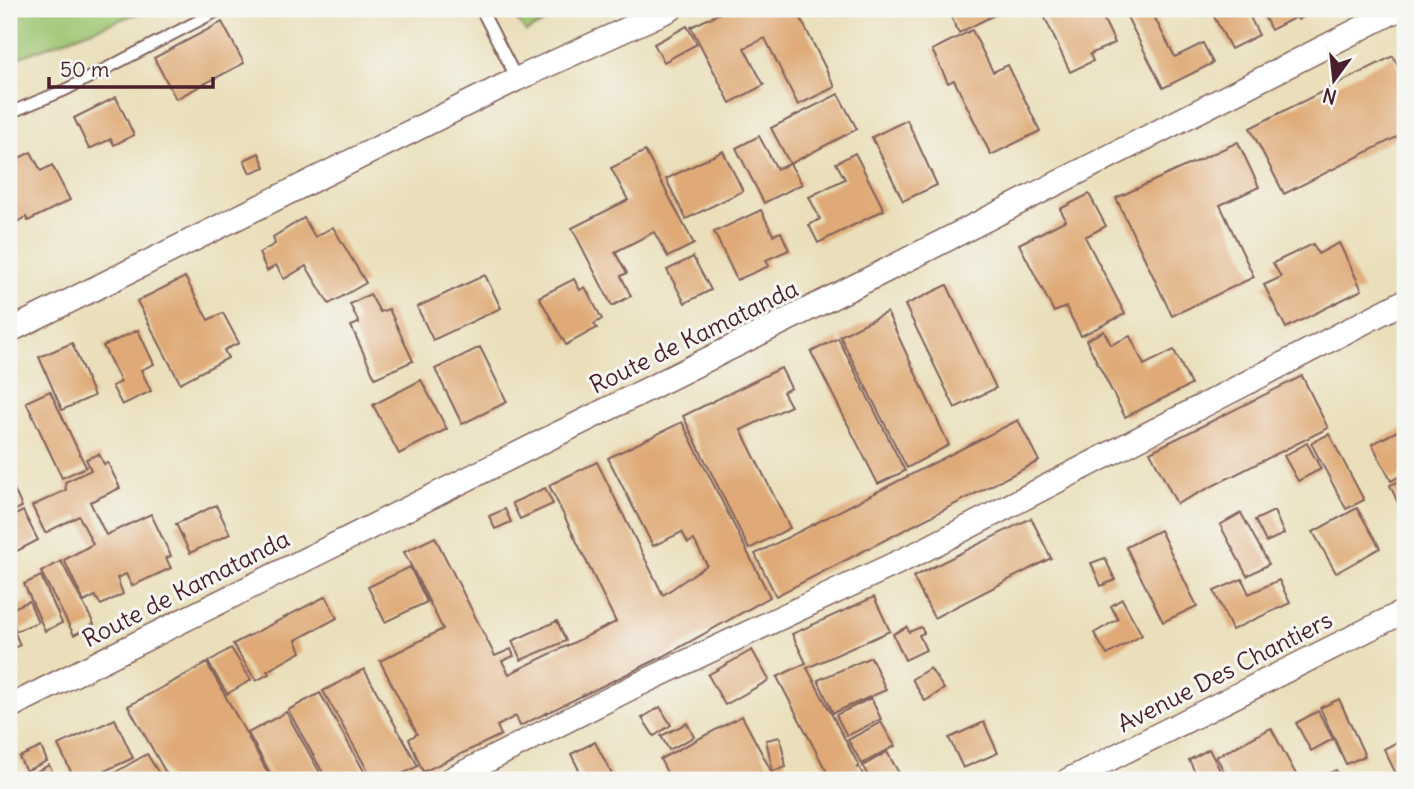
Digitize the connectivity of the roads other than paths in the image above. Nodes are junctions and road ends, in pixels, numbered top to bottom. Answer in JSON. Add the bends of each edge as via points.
{"nodes":[{"id":1,"x":220,"y":9,"type":"edge"},
{"id":2,"x":481,"y":9,"type":"edge"},
{"id":3,"x":671,"y":9,"type":"edge"},
{"id":4,"x":1399,"y":9,"type":"edge"},
{"id":5,"x":517,"y":79,"type":"junction"},
{"id":6,"x":9,"y":113,"type":"edge"},
{"id":7,"x":1405,"y":301,"type":"edge"},
{"id":8,"x":9,"y":331,"type":"edge"},
{"id":9,"x":1405,"y":611,"type":"edge"},
{"id":10,"x":9,"y":707,"type":"edge"},
{"id":11,"x":449,"y":780,"type":"edge"},
{"id":12,"x":1068,"y":780,"type":"edge"}],
"edges":[{"from":1,"to":6,"type":"lane","via":[[65,90]]},
{"from":2,"to":5,"type":"lane"},
{"from":3,"to":5,"type":"street"},
{"from":4,"to":10,"type":"street","name":"Route de Kamatanda"},
{"from":5,"to":8,"type":"street"},
{"from":7,"to":11,"type":"street","via":[[920,552]]},
{"from":9,"to":12,"type":"street","name":"Avenue Des Chantiers"}]}
